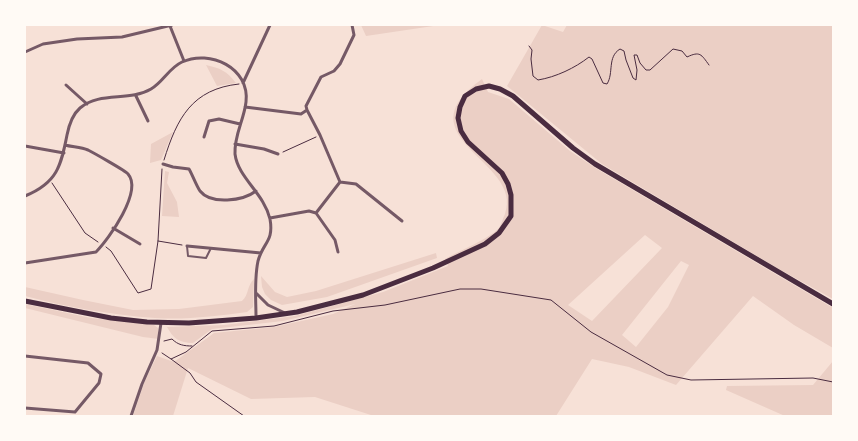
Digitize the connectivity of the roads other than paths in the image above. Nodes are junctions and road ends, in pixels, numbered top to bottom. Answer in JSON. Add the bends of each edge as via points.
{"nodes":[{"id":1,"x":171,"y":25,"type":"edge"},
{"id":2,"x":270,"y":25,"type":"edge"},
{"id":3,"x":352,"y":25,"type":"edge"},
{"id":4,"x":25,"y":52,"type":"edge"},
{"id":5,"x":184,"y":61,"type":"junction"},
{"id":6,"x":243,"y":84,"type":"junction"},
{"id":7,"x":66,"y":85,"type":"dead end"},
{"id":8,"x":136,"y":96,"type":"junction"},
{"id":9,"x":87,"y":104,"type":"junction"},
{"id":10,"x":245,"y":107,"type":"junction"},
{"id":11,"x":307,"y":110,"type":"junction"},
{"id":12,"x":148,"y":121,"type":"dead end"},
{"id":13,"x":240,"y":124,"type":"junction"},
{"id":14,"x":204,"y":137,"type":"dead end"},
{"id":15,"x":235,"y":144,"type":"junction"},
{"id":16,"x":65,"y":145,"type":"junction"},
{"id":17,"x":25,"y":146,"type":"edge"},
{"id":18,"x":64,"y":153,"type":"junction"},
{"id":19,"x":278,"y":154,"type":"road end"},
{"id":20,"x":163,"y":164,"type":"dead end"},
{"id":21,"x":340,"y":182,"type":"junction"},
{"id":22,"x":256,"y":192,"type":"junction"},
{"id":23,"x":216,"y":193,"type":"dead end"},
{"id":24,"x":25,"y":196,"type":"edge"},
{"id":25,"x":209,"y":196,"type":"junction"},
{"id":26,"x":316,"y":213,"type":"junction"},
{"id":27,"x":270,"y":218,"type":"junction"},
{"id":28,"x":402,"y":221,"type":"dead end"},
{"id":29,"x":113,"y":228,"type":"junction"},
{"id":30,"x":140,"y":244,"type":"dead end"},
{"id":31,"x":187,"y":246,"type":"joint"},
{"id":32,"x":211,"y":248,"type":"junction"},
{"id":33,"x":261,"y":252,"type":"junction"},
{"id":34,"x":338,"y":252,"type":"dead end"},
{"id":35,"x":25,"y":263,"type":"edge"},
{"id":36,"x":256,"y":292,"type":"junction"},
{"id":37,"x":25,"y":301,"type":"edge"},
{"id":38,"x":833,"y":304,"type":"edge"},
{"id":39,"x":287,"y":313,"type":"junction"},
{"id":40,"x":256,"y":318,"type":"junction"},
{"id":41,"x":162,"y":323,"type":"junction"},
{"id":42,"x":25,"y":356,"type":"edge"},
{"id":43,"x":25,"y":408,"type":"edge"},
{"id":44,"x":74,"y":414,"type":"edge"},
{"id":45,"x":131,"y":416,"type":"edge"}],
"edges":[{"from":1,"to":4,"type":"street","via":[[122,37],[42,44]]},
{"from":1,"to":5,"type":"street"},
{"from":2,"to":6,"type":"street"},
{"from":3,"to":11,"type":"street","via":[[354,35],[340,64],[334,71],[320,77]]},
{"from":5,"to":6,"type":"street","via":[[213,58],[226,63],[236,71]]},
{"from":5,"to":8,"type":"street","via":[[152,88]]},
{"from":6,"to":10,"type":"street"},
{"from":7,"to":9,"type":"street"},
{"from":8,"to":9,"type":"street","via":[[102,98]]},
{"from":8,"to":12,"type":"street"},
{"from":9,"to":16,"type":"street","via":[[73,117]]},
{"from":10,"to":11,"type":"street","via":[[301,114]]},
{"from":10,"to":13,"type":"street"},
{"from":11,"to":21,"type":"street"},
{"from":13,"to":14,"type":"street","via":[[220,119],[209,121]]},
{"from":13,"to":15,"type":"street"},
{"from":15,"to":19,"type":"street"},
{"from":15,"to":22,"type":"street","via":[[239,167]]},
{"from":16,"to":18,"type":"street"},
{"from":16,"to":29,"type":"street","via":[[88,150],[128,174],[132,183],[130,200]]},
{"from":17,"to":18,"type":"street"},
{"from":18,"to":24,"type":"street","via":[[62,163],[50,180]]},
{"from":20,"to":25,"type":"street","via":[[189,169],[201,192]]},
{"from":21,"to":26,"type":"street"},
{"from":21,"to":28,"type":"street","via":[[356,184]]},
{"from":22,"to":25,"type":"street","via":[[248,197],[218,201]]},
{"from":22,"to":27,"type":"street","via":[[266,204]]},
{"from":23,"to":25,"type":"street"},
{"from":26,"to":27,"type":"street","via":[[309,211]]},
{"from":26,"to":34,"type":"street","via":[[335,240]]},
{"from":27,"to":33,"type":"street","via":[[271,237]]},
{"from":29,"to":30,"type":"street"},
{"from":29,"to":35,"type":"street","via":[[96,252]]},
{"from":31,"to":32,"type":"street"},
{"from":31,"to":32,"type":"lane","via":[[188,256],[206,258]]},
{"from":32,"to":33,"type":"street"},
{"from":33,"to":36,"type":"street","via":[[255,277]]},
{"from":36,"to":39,"type":"street","via":[[268,305]]},
{"from":36,"to":40,"type":"street"},
{"from":37,"to":41,"type":"main road","via":[[110,318]]},
{"from":38,"to":39,"type":"main road","via":[[595,164],[513,96],[489,86],[466,96],[458,118],[468,142],[502,174],[512,195],[511,216],[499,234],[433,268],[363,295]]},
{"from":39,"to":40,"type":"main road"},
{"from":40,"to":41,"type":"main road"},
{"from":41,"to":45,"type":"street","via":[[157,350]]},
{"from":42,"to":44,"type":"street","via":[[88,363],[101,374],[99,383]]},
{"from":43,"to":44,"type":"street"}]}
